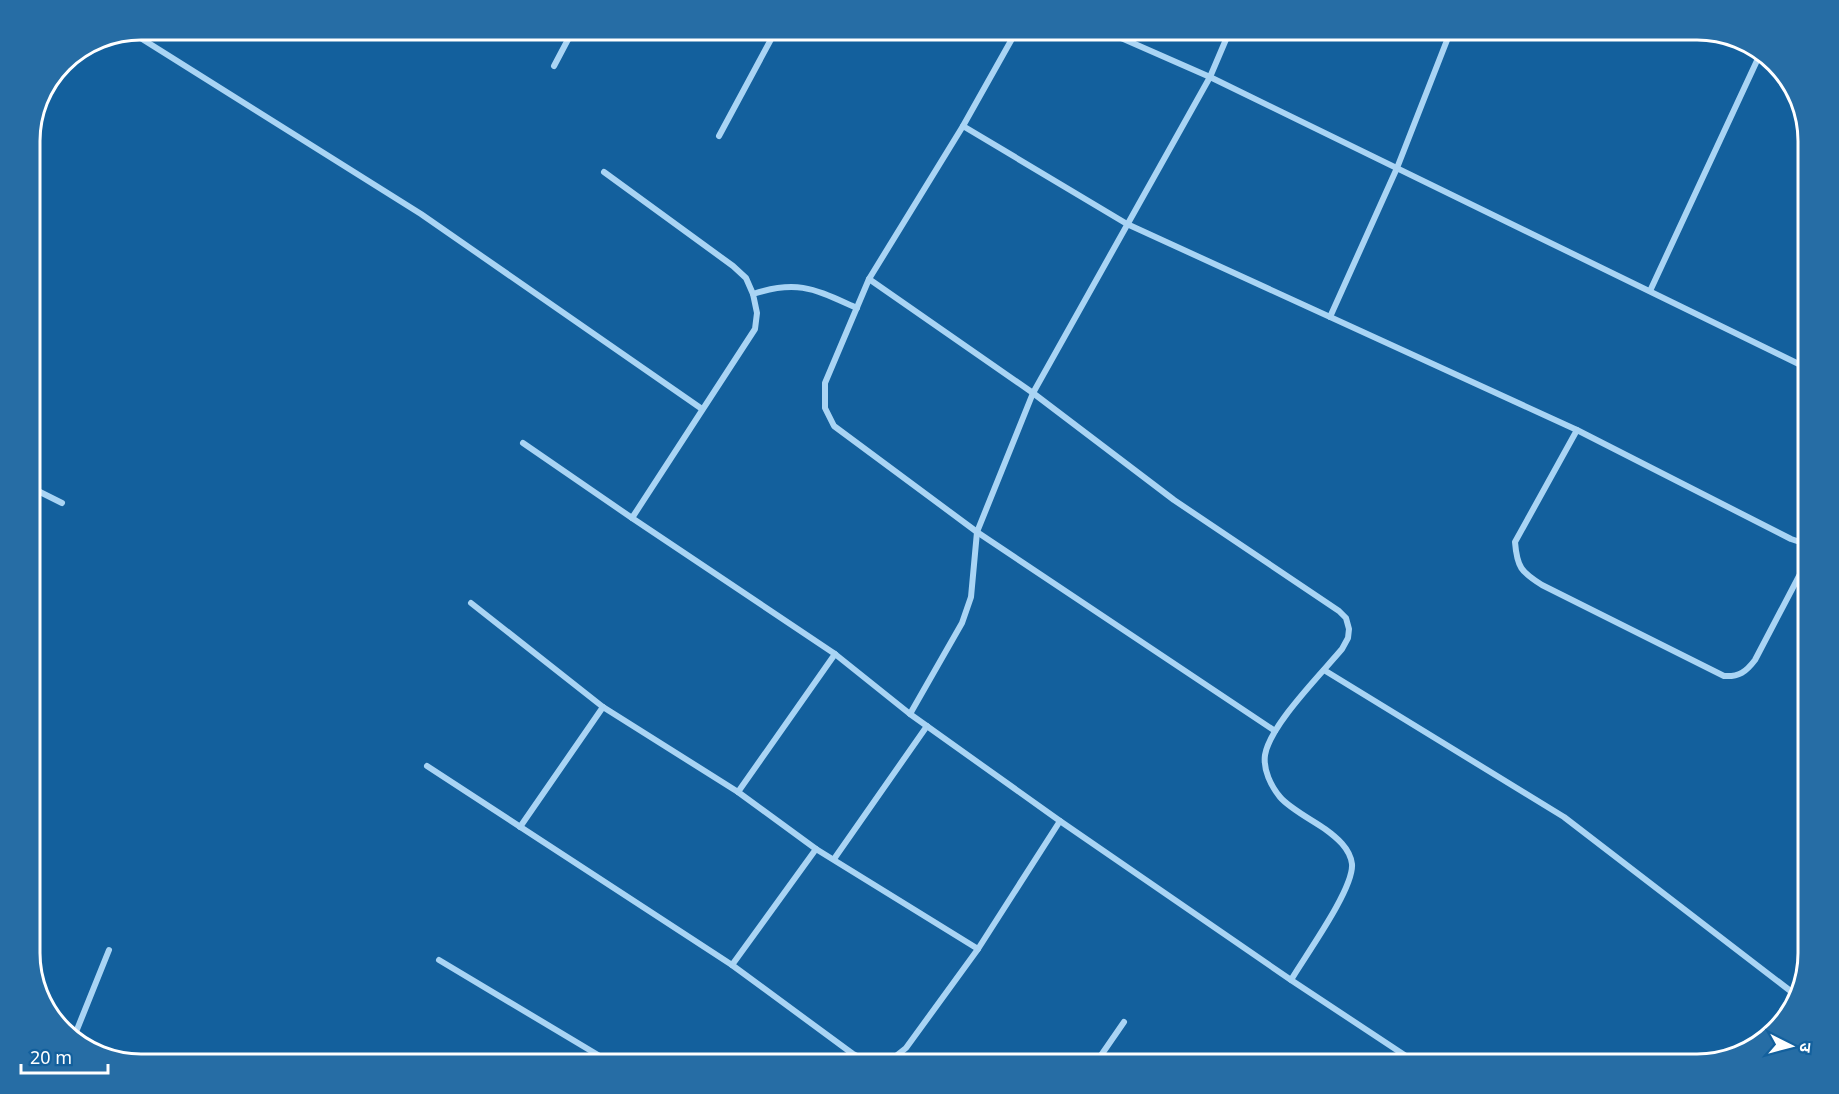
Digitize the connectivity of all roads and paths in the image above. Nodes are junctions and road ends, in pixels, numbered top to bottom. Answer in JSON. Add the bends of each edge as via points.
{"nodes":[{"id":1,"x":144,"y":40,"type":"edge"},
{"id":2,"x":568,"y":40,"type":"edge"},
{"id":3,"x":771,"y":40,"type":"edge"},
{"id":4,"x":1011,"y":40,"type":"edge"},
{"id":5,"x":1126,"y":40,"type":"edge"},
{"id":6,"x":1226,"y":40,"type":"edge"},
{"id":7,"x":1447,"y":40,"type":"edge"},
{"id":8,"x":1757,"y":60,"type":"edge"},
{"id":9,"x":554,"y":66,"type":"dead end"},
{"id":10,"x":1210,"y":77,"type":"junction"},
{"id":11,"x":963,"y":126,"type":"junction"},
{"id":12,"x":719,"y":136,"type":"dead end"},
{"id":13,"x":1396,"y":168,"type":"junction"},
{"id":14,"x":604,"y":172,"type":"dead end"},
{"id":15,"x":1127,"y":224,"type":"junction"},
{"id":16,"x":870,"y":279,"type":"junction"},
{"id":17,"x":1650,"y":291,"type":"junction"},
{"id":18,"x":753,"y":294,"type":"junction"},
{"id":19,"x":857,"y":308,"type":"junction"},
{"id":20,"x":1330,"y":317,"type":"junction"},
{"id":21,"x":1798,"y":364,"type":"edge"},
{"id":22,"x":1033,"y":393,"type":"junction"},
{"id":23,"x":702,"y":409,"type":"junction"},
{"id":24,"x":1577,"y":430,"type":"junction"},
{"id":25,"x":523,"y":443,"type":"dead end"},
{"id":26,"x":41,"y":492,"type":"edge"},
{"id":27,"x":63,"y":503,"type":"dead end"},
{"id":28,"x":632,"y":518,"type":"junction"},
{"id":29,"x":977,"y":532,"type":"junction"},
{"id":30,"x":1798,"y":541,"type":"edge"},
{"id":31,"x":1798,"y":578,"type":"edge"},
{"id":32,"x":471,"y":603,"type":"dead end"},
{"id":33,"x":836,"y":654,"type":"junction"},
{"id":34,"x":1324,"y":670,"type":"junction"},
{"id":35,"x":603,"y":707,"type":"junction"},
{"id":36,"x":910,"y":714,"type":"junction"},
{"id":37,"x":927,"y":726,"type":"junction"},
{"id":38,"x":1275,"y":731,"type":"junction"},
{"id":39,"x":427,"y":766,"type":"dead end"},
{"id":40,"x":738,"y":792,"type":"junction"},
{"id":41,"x":1060,"y":821,"type":"junction"},
{"id":42,"x":520,"y":827,"type":"junction"},
{"id":43,"x":816,"y":849,"type":"junction"},
{"id":44,"x":834,"y":860,"type":"junction"},
{"id":45,"x":978,"y":949,"type":"junction"},
{"id":46,"x":109,"y":950,"type":"dead end"},
{"id":47,"x":439,"y":960,"type":"dead end"},
{"id":48,"x":732,"y":965,"type":"junction"},
{"id":49,"x":1291,"y":980,"type":"junction"},
{"id":50,"x":1791,"y":991,"type":"edge"},
{"id":51,"x":1124,"y":1022,"type":"dead end"},
{"id":52,"x":77,"y":1030,"type":"edge"},
{"id":53,"x":595,"y":1054,"type":"edge"},
{"id":54,"x":853,"y":1054,"type":"edge"},
{"id":55,"x":898,"y":1054,"type":"edge"},
{"id":56,"x":1102,"y":1054,"type":"edge"},
{"id":57,"x":1403,"y":1054,"type":"edge"}],
"edges":[{"from":1,"to":23,"type":"street","via":[[421,214]]},
{"from":2,"to":9,"type":"street"},
{"from":3,"to":12,"type":"street"},
{"from":4,"to":11,"type":"street"},
{"from":5,"to":10,"type":"street"},
{"from":6,"to":10,"type":"street"},
{"from":7,"to":13,"type":"street"},
{"from":8,"to":17,"type":"street"},
{"from":10,"to":13,"type":"street"},
{"from":10,"to":15,"type":"street"},
{"from":11,"to":15,"type":"street"},
{"from":11,"to":16,"type":"street"},
{"from":13,"to":17,"type":"street"},
{"from":13,"to":20,"type":"street"},
{"from":14,"to":18,"type":"street","via":[[733,266],[746,278]]},
{"from":15,"to":20,"type":"street"},
{"from":15,"to":22,"type":"street"},
{"from":16,"to":19,"type":"street"},
{"from":16,"to":22,"type":"street"},
{"from":17,"to":21,"type":"street"},
{"from":18,"to":19,"type":"street","via":[[792,286],[814,290]]},
{"from":18,"to":23,"type":"street","via":[[755,329]]},
{"from":19,"to":29,"type":"street","via":[[825,383],[825,408],[834,426]]},
{"from":20,"to":24,"type":"street"},
{"from":22,"to":29,"type":"street"},
{"from":22,"to":34,"type":"street","via":[[1174,500],[1339,611],[1346,618],[1348,638]]},
{"from":23,"to":28,"type":"street"},
{"from":24,"to":30,"type":"street"},
{"from":24,"to":31,"type":"street","via":[[1515,542],[1516,561],[1525,574],[1724,676],[1733,677],[1755,660]]},
{"from":25,"to":28,"type":"street"},
{"from":26,"to":27,"type":"street"},
{"from":28,"to":33,"type":"street"},
{"from":29,"to":36,"type":"street","via":[[971,597],[962,622]]},
{"from":29,"to":38,"type":"street"},
{"from":32,"to":35,"type":"street"},
{"from":33,"to":36,"type":"street"},
{"from":33,"to":40,"type":"street"},
{"from":34,"to":38,"type":"street"},
{"from":34,"to":50,"type":"street","via":[[1564,817]]},
{"from":35,"to":40,"type":"street"},
{"from":35,"to":42,"type":"street"},
{"from":36,"to":37,"type":"street"},
{"from":37,"to":41,"type":"street"},
{"from":37,"to":44,"type":"street"},
{"from":38,"to":49,"type":"street","via":[[1265,754],[1269,779],[1281,799],[1330,832],[1346,848],[1352,864],[1338,904]]},
{"from":39,"to":42,"type":"street"},
{"from":40,"to":43,"type":"street"},
{"from":41,"to":45,"type":"street"},
{"from":41,"to":49,"type":"street"},
{"from":42,"to":48,"type":"street"},
{"from":43,"to":44,"type":"street"},
{"from":43,"to":48,"type":"street"},
{"from":44,"to":45,"type":"street"},
{"from":45,"to":55,"type":"street"},
{"from":46,"to":52,"type":"street"},
{"from":47,"to":53,"type":"street"},
{"from":48,"to":54,"type":"street"},
{"from":49,"to":57,"type":"street"},
{"from":51,"to":56,"type":"street"}]}
